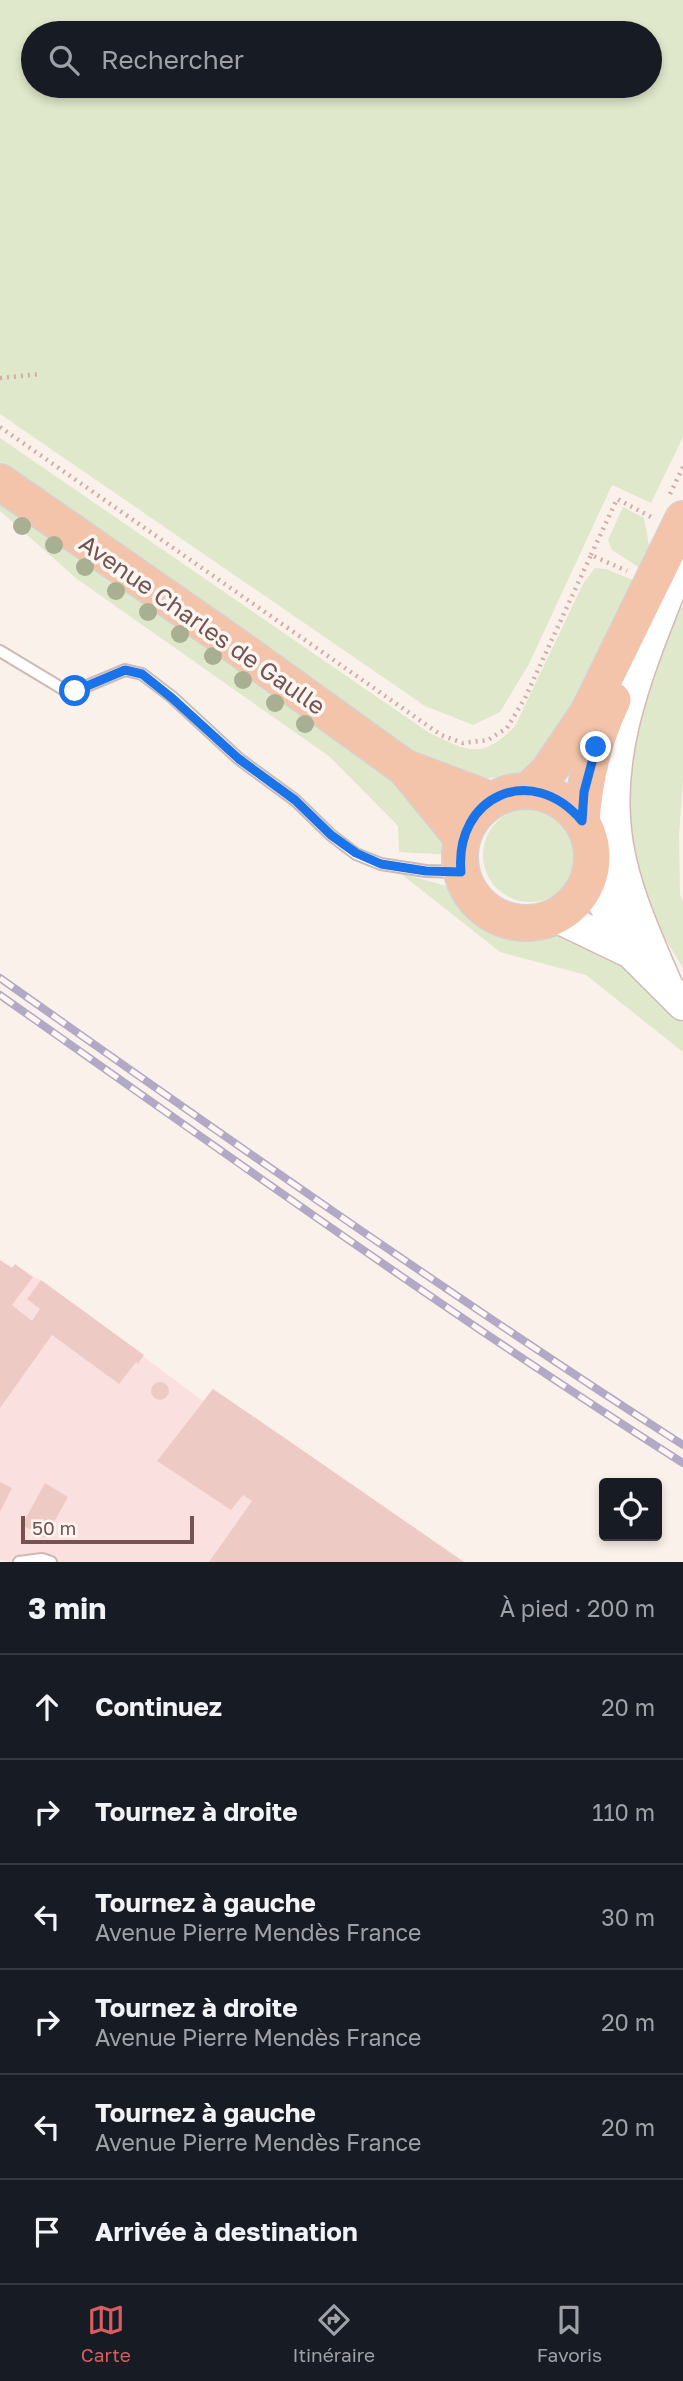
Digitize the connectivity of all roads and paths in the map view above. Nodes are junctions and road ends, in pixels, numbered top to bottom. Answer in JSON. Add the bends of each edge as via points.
{"nodes":[{"id":1,"x":41,"y":374,"type":"dead end"},
{"id":2,"x":0,"y":379,"type":"edge"},
{"id":3,"x":0,"y":427,"type":"edge"},
{"id":4,"x":0,"y":482,"type":"edge"},
{"id":5,"x":646,"y":514,"type":"dead end"},
{"id":6,"x":683,"y":519,"type":"edge"},
{"id":7,"x":592,"y":555,"type":"junction"},
{"id":8,"x":682,"y":558,"type":"edge"},
{"id":9,"x":628,"y":572,"type":"dead end"},
{"id":10,"x":0,"y":651,"type":"edge"},
{"id":11,"x":405,"y":768,"type":"junction"},
{"id":12,"x":529,"y":790,"type":"junction"},
{"id":13,"x":491,"y":800,"type":"junction"},
{"id":14,"x":582,"y":821,"type":"junction"},
{"id":15,"x":462,"y":855,"type":"junction"},
{"id":16,"x":589,"y":875,"type":"junction"},
{"id":17,"x":556,"y":916,"type":"junction"},
{"id":18,"x":631,"y":952,"type":"junction"},
{"id":19,"x":674,"y":995,"type":"edge"},
{"id":20,"x":19,"y":1562,"type":"edge"},
{"id":21,"x":51,"y":1562,"type":"edge"}],
"edges":[{"from":1,"to":2,"type":"path"},
{"from":3,"to":7,"type":"path","via":[[442,735],[463,743],[488,740],[507,728]]},
{"from":4,"to":11,"type":"main road","name":"Avenue Charles de Gaulle"},
{"from":5,"to":7,"type":"path","via":[[617,499]]},
{"from":6,"to":12,"type":"main road","via":[[588,713],[548,772]]},
{"from":7,"to":9,"type":"path"},
{"from":8,"to":14,"type":"main road","via":[[610,705],[584,792]]},
{"from":8,"to":19,"type":"main road","via":[[628,698],[613,778],[617,847],[628,891]]},
{"from":10,"to":15,"type":"lane","via":[[63,689],[75,691],[125,670],[142,674],[356,853],[381,864],[426,871]]},
{"from":11,"to":13,"type":"main road","name":"Avenue Charles de Gaulle"},
{"from":11,"to":15,"type":"main road","name":"Avenue Charles de Gaulle"},
{"from":12,"to":13,"type":"main road"},
{"from":12,"to":14,"type":"main road","via":[[559,799]]},
{"from":13,"to":15,"type":"main road","via":[[469,823]]},
{"from":14,"to":16,"type":"main road","via":[[591,848]]},
{"from":15,"to":17,"type":"main road","via":[[469,891],[481,906],[517,922]]},
{"from":16,"to":17,"type":"main road","via":[[577,899]]},
{"from":16,"to":18,"type":"main road"},
{"from":17,"to":18,"type":"main road"},
{"from":18,"to":19,"type":"main road"},
{"from":20,"to":21,"type":"lane"}]}
